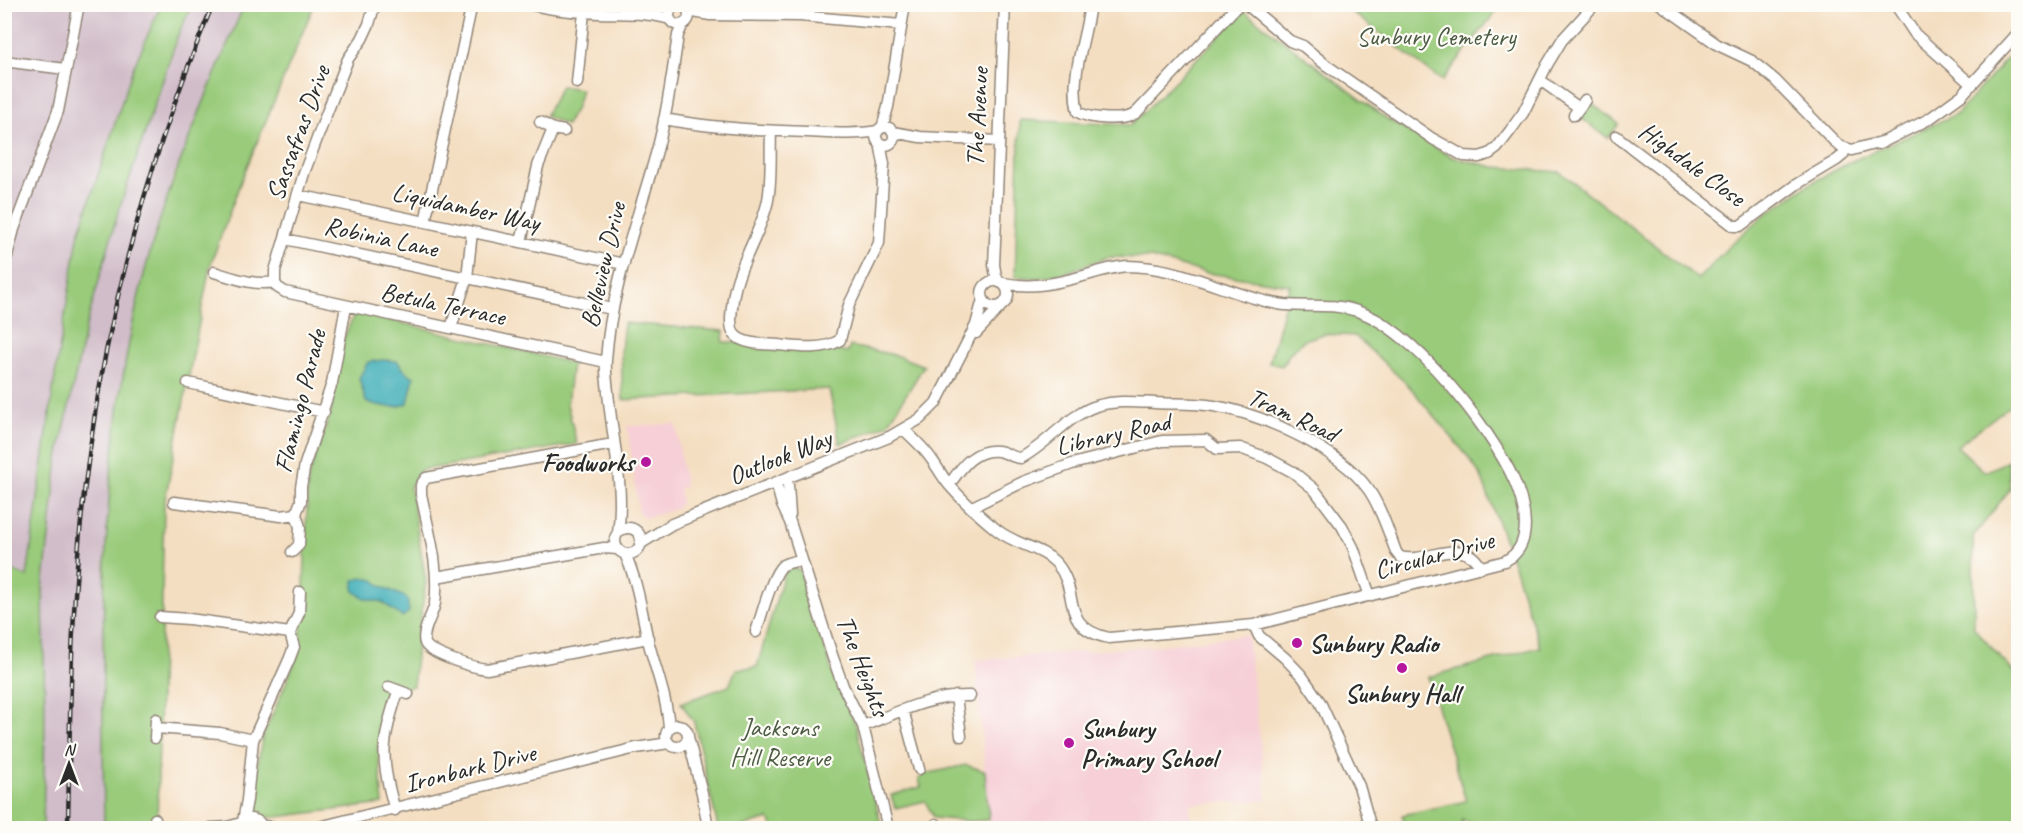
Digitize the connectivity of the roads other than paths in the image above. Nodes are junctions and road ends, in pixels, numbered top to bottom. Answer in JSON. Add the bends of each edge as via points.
{"nodes":[{"id":1,"x":79,"y":4,"type":"edge"},
{"id":2,"x":375,"y":4,"type":"edge"},
{"id":3,"x":472,"y":4,"type":"edge"},
{"id":4,"x":904,"y":4,"type":"edge"},
{"id":5,"x":1005,"y":4,"type":"edge"},
{"id":6,"x":1090,"y":4,"type":"edge"},
{"id":7,"x":1239,"y":4,"type":"edge"},
{"id":8,"x":1246,"y":4,"type":"edge"},
{"id":9,"x":1595,"y":4,"type":"edge"},
{"id":10,"x":1660,"y":4,"type":"edge"},
{"id":11,"x":1895,"y":4,"type":"edge"},
{"id":12,"x":535,"y":5,"type":"edge"},
{"id":13,"x":800,"y":10,"type":"edge"},
{"id":14,"x":584,"y":12,"type":"junction"},
{"id":15,"x":679,"y":13,"type":"edge"},
{"id":16,"x":901,"y":25,"type":"junction"},
{"id":17,"x":2019,"y":33,"type":"edge"},
{"id":18,"x":4,"y":61,"type":"edge"},
{"id":19,"x":65,"y":69,"type":"junction"},
{"id":20,"x":1540,"y":80,"type":"junction"},
{"id":21,"x":577,"y":83,"type":"dead end"},
{"id":22,"x":1972,"y":85,"type":"junction"},
{"id":23,"x":1579,"y":107,"type":"dead end"},
{"id":24,"x":664,"y":119,"type":"junction"},
{"id":25,"x":540,"y":122,"type":"dead end"},
{"id":26,"x":553,"y":129,"type":"junction"},
{"id":27,"x":564,"y":131,"type":"dead end"},
{"id":28,"x":771,"y":131,"type":"junction"},
{"id":29,"x":885,"y":135,"type":"junction"},
{"id":30,"x":1616,"y":135,"type":"dead end"},
{"id":31,"x":999,"y":141,"type":"junction"},
{"id":32,"x":1844,"y":152,"type":"junction"},
{"id":33,"x":298,"y":195,"type":"junction"},
{"id":34,"x":425,"y":222,"type":"junction"},
{"id":35,"x":9,"y":227,"type":"edge"},
{"id":36,"x":995,"y":231,"type":"junction"},
{"id":37,"x":472,"y":232,"type":"junction"},
{"id":38,"x":285,"y":239,"type":"junction"},
{"id":39,"x":521,"y":242,"type":"junction"},
{"id":40,"x":624,"y":264,"type":"junction"},
{"id":41,"x":4,"y":267,"type":"edge"},
{"id":42,"x":214,"y":272,"type":"dead end"},
{"id":43,"x":467,"y":278,"type":"junction"},
{"id":44,"x":275,"y":282,"type":"junction"},
{"id":45,"x":1001,"y":283,"type":"junction"},
{"id":46,"x":986,"y":285,"type":"junction"},
{"id":47,"x":983,"y":299,"type":"junction"},
{"id":48,"x":1002,"y":305,"type":"junction"},
{"id":49,"x":346,"y":306,"type":"junction"},
{"id":50,"x":612,"y":309,"type":"junction"},
{"id":51,"x":451,"y":328,"type":"junction"},
{"id":52,"x":963,"y":350,"type":"junction"},
{"id":53,"x":606,"y":362,"type":"junction"},
{"id":54,"x":188,"y":383,"type":"dead end"},
{"id":55,"x":324,"y":412,"type":"junction"},
{"id":56,"x":903,"y":429,"type":"junction"},
{"id":57,"x":613,"y":444,"type":"junction"},
{"id":58,"x":781,"y":480,"type":"junction"},
{"id":59,"x":949,"y":485,"type":"junction"},
{"id":60,"x":620,"y":494,"type":"junction"},
{"id":61,"x":174,"y":502,"type":"dead end"},
{"id":62,"x":972,"y":507,"type":"junction"},
{"id":63,"x":298,"y":511,"type":"junction"},
{"id":64,"x":672,"y":524,"type":"junction"},
{"id":65,"x":633,"y":530,"type":"junction"},
{"id":66,"x":619,"y":544,"type":"junction"},
{"id":67,"x":639,"y":547,"type":"junction"},
{"id":68,"x":292,"y":552,"type":"dead end"},
{"id":69,"x":802,"y":560,"type":"junction"},
{"id":70,"x":1481,"y":568,"type":"junction"},
{"id":71,"x":436,"y":577,"type":"junction"},
{"id":72,"x":636,"y":582,"type":"junction"},
{"id":73,"x":300,"y":592,"type":"dead end"},
{"id":74,"x":1370,"y":596,"type":"junction"},
{"id":75,"x":160,"y":617,"type":"dead end"},
{"id":76,"x":1254,"y":626,"type":"junction"},
{"id":77,"x":756,"y":632,"type":"dead end"},
{"id":78,"x":290,"y":633,"type":"junction"},
{"id":79,"x":648,"y":638,"type":"junction"},
{"id":80,"x":398,"y":691,"type":"dead end"},
{"id":81,"x":956,"y":696,"type":"junction"},
{"id":82,"x":970,"y":696,"type":"dead end"},
{"id":83,"x":665,"y":700,"type":"junction"},
{"id":84,"x":903,"y":710,"type":"junction"},
{"id":85,"x":682,"y":726,"type":"junction"},
{"id":86,"x":863,"y":726,"type":"junction"},
{"id":87,"x":156,"y":728,"type":"dead end"},
{"id":88,"x":961,"y":736,"type":"dead end"},
{"id":89,"x":670,"y":737,"type":"junction"},
{"id":90,"x":688,"y":738,"type":"junction"},
{"id":91,"x":253,"y":740,"type":"junction"},
{"id":92,"x":696,"y":765,"type":"junction"},
{"id":93,"x":919,"y":769,"type":"dead end"},
{"id":94,"x":247,"y":800,"type":"junction"},
{"id":95,"x":395,"y":810,"type":"junction"},
{"id":96,"x":241,"y":824,"type":"edge"},
{"id":97,"x":259,"y":824,"type":"edge"},
{"id":98,"x":211,"y":828,"type":"edge"},
{"id":99,"x":274,"y":828,"type":"edge"},
{"id":100,"x":317,"y":828,"type":"edge"},
{"id":101,"x":708,"y":828,"type":"edge"},
{"id":102,"x":888,"y":828,"type":"edge"},
{"id":103,"x":1371,"y":828,"type":"edge"}],
"edges":[{"from":1,"to":19,"type":"street"},
{"from":2,"to":33,"type":"street","name":"Sassafras Drive","via":[[362,39],[348,59]]},
{"from":3,"to":34,"type":"street"},
{"from":4,"to":16,"type":"street"},
{"from":5,"to":31,"type":"street","name":"The Avenue"},
{"from":6,"to":7,"type":"street","via":[[1077,72],[1078,112],[1130,118]]},
{"from":8,"to":20,"type":"street","via":[[1290,40],[1464,156],[1479,157],[1497,148],[1523,113]]},
{"from":9,"to":20,"type":"street","via":[[1562,40]]},
{"from":10,"to":32,"type":"street","via":[[1718,45],[1752,61]]},
{"from":11,"to":22,"type":"street","via":[[1915,34]]},
{"from":12,"to":14,"type":"street"},
{"from":13,"to":15,"type":"street"},
{"from":13,"to":16,"type":"street"},
{"from":14,"to":15,"type":"street"},
{"from":14,"to":21,"type":"street"},
{"from":15,"to":24,"type":"street","name":"Belleview Drive"},
{"from":16,"to":29,"type":"street"},
{"from":17,"to":22,"type":"street"},
{"from":18,"to":19,"type":"street"},
{"from":19,"to":35,"type":"street","via":[[58,111]]},
{"from":20,"to":23,"type":"street"},
{"from":22,"to":32,"type":"street","via":[[1929,119],[1885,141]]},
{"from":24,"to":28,"type":"street","via":[[713,128]]},
{"from":24,"to":40,"type":"street","name":"Belleview Drive"},
{"from":25,"to":26,"type":"street"},
{"from":26,"to":27,"type":"street"},
{"from":26,"to":39,"type":"street","via":[[538,166]]},
{"from":28,"to":29,"type":"street"},
{"from":28,"to":29,"type":"street","via":[[768,199],[735,290],[732,330],[746,341],[789,346],[830,347],[840,340],[849,305],[879,243]]},
{"from":29,"to":31,"type":"street"},
{"from":30,"to":32,"type":"street","name":"Highdale Close","via":[[1734,226],[1743,224]]},
{"from":31,"to":36,"type":"street","name":"The Avenue"},
{"from":33,"to":34,"type":"street","name":"Liquidamber Way"},
{"from":33,"to":38,"type":"street","name":"Sassafras Drive"},
{"from":34,"to":37,"type":"street","name":"Liquidamber Way"},
{"from":35,"to":41,"type":"street"},
{"from":36,"to":45,"type":"street","name":"The Avenue","via":[[994,265]]},
{"from":36,"to":46,"type":"street","name":"The Avenue"},
{"from":37,"to":39,"type":"street","name":"Liquidamber Way"},
{"from":37,"to":43,"type":"street"},
{"from":38,"to":43,"type":"street","name":"Robinia Lane"},
{"from":38,"to":44,"type":"street","name":"Sassafras Drive"},
{"from":39,"to":40,"type":"street","name":"Liquidamber Way"},
{"from":40,"to":50,"type":"street","name":"Belleview Drive"},
{"from":42,"to":44,"type":"street","via":[[253,283]]},
{"from":43,"to":50,"type":"street","name":"Robinia Lane"},
{"from":43,"to":51,"type":"street"},
{"from":44,"to":49,"type":"street","name":"Betula Terrace","via":[[285,292]]},
{"from":45,"to":46,"type":"street","via":[[992,281]]},
{"from":45,"to":48,"type":"street","via":[[1008,294]]},
{"from":45,"to":70,"type":"street","name":"Circular Drive","via":[[1043,286],[1111,268],[1138,267],[1185,275],[1276,304],[1346,308],[1383,323],[1423,357],[1465,405],[1516,484],[1525,525],[1520,547],[1512,558]]},
{"from":46,"to":47,"type":"street"},
{"from":47,"to":48,"type":"street","via":[[993,307]]},
{"from":47,"to":52,"type":"street","name":"Outlook Way"},
{"from":48,"to":52,"type":"street","name":"Outlook Way"},
{"from":49,"to":51,"type":"street","name":"Betula Terrace"},
{"from":49,"to":55,"type":"street","name":"Flamingo Parade"},
{"from":50,"to":53,"type":"street","name":"Belleview Drive"},
{"from":51,"to":53,"type":"street","name":"Betula Terrace"},
{"from":52,"to":56,"type":"street","name":"Outlook Way","via":[[945,387]]},
{"from":53,"to":57,"type":"street","name":"Belleview Drive"},
{"from":54,"to":55,"type":"street"},
{"from":55,"to":63,"type":"street","name":"Flamingo Parade","via":[[305,464]]},
{"from":56,"to":58,"type":"street","name":"Outlook Way"},
{"from":56,"to":59,"type":"street","name":"Circular Drive","via":[[925,450]]},
{"from":57,"to":60,"type":"street","name":"Belleview Drive"},
{"from":57,"to":71,"type":"street","via":[[426,478],[421,494]]},
{"from":58,"to":64,"type":"street","name":"Outlook Way"},
{"from":58,"to":69,"type":"street","name":"The Heights","via":[[782,505]]},
{"from":59,"to":62,"type":"street","name":"Circular Drive"},
{"from":59,"to":70,"type":"street","name":"Tram Road","via":[[961,467],[979,454],[997,451],[1021,458],[1076,417],[1098,406],[1123,401],[1212,406],[1277,426],[1335,458],[1369,491],[1400,557],[1418,558],[1454,550],[1475,559]]},
{"from":60,"to":65,"type":"street","name":"Belleview Drive"},
{"from":60,"to":66,"type":"street","name":"Belleview Drive"},
{"from":61,"to":63,"type":"street","via":[[281,516]]},
{"from":62,"to":74,"type":"street","name":"Library Road","via":[[1072,464],[1162,441],[1206,440],[1218,448],[1240,448],[1267,458],[1314,489],[1353,547]]},
{"from":62,"to":76,"type":"street","name":"Circular Drive","via":[[1004,535],[1056,563],[1065,575],[1075,615],[1095,634],[1109,638]]},
{"from":63,"to":68,"type":"street","name":"Flamingo Parade","via":[[299,545]]},
{"from":64,"to":65,"type":"street","name":"Outlook Way"},
{"from":64,"to":67,"type":"street","name":"Outlook Way"},
{"from":65,"to":66,"type":"street","via":[[622,530]]},
{"from":65,"to":67,"type":"street","via":[[639,535]]},
{"from":66,"to":67,"type":"street","via":[[630,554]]},
{"from":66,"to":71,"type":"street"},
{"from":66,"to":72,"type":"street","name":"Belleview Drive"},
{"from":67,"to":72,"type":"street","name":"Belleview Drive"},
{"from":69,"to":77,"type":"street","via":[[780,568]]},
{"from":69,"to":86,"type":"street","name":"The Heights","via":[[838,671]]},
{"from":70,"to":74,"type":"street","name":"Circular Drive"},
{"from":71,"to":79,"type":"street","via":[[434,608],[424,641],[428,648],[474,668],[487,669]]},
{"from":72,"to":79,"type":"street","name":"Belleview Drive"},
{"from":73,"to":78,"type":"street","via":[[300,613]]},
{"from":74,"to":76,"type":"street","name":"Circular Drive"},
{"from":75,"to":78,"type":"street"},
{"from":76,"to":103,"type":"street","via":[[1259,636],[1302,676],[1320,702],[1359,786]]},
{"from":78,"to":91,"type":"street","via":[[294,647]]},
{"from":79,"to":83,"type":"street","name":"Belleview Drive"},
{"from":80,"to":95,"type":"street","via":[[385,734],[384,755],[385,776]]},
{"from":81,"to":82,"type":"street"},
{"from":81,"to":84,"type":"street"},
{"from":81,"to":88,"type":"street"},
{"from":83,"to":85,"type":"street","name":"Belleview Drive","via":[[673,718]]},
{"from":83,"to":89,"type":"street","name":"Belleview Drive"},
{"from":84,"to":86,"type":"street"},
{"from":84,"to":93,"type":"street"},
{"from":85,"to":89,"type":"street","name":"Ironbark Drive","via":[[675,724]]},
{"from":85,"to":90,"type":"street","name":"Belleview Drive"},
{"from":86,"to":102,"type":"street","name":"The Heights"},
{"from":87,"to":91,"type":"street"},
{"from":89,"to":90,"type":"street","via":[[683,745]]},
{"from":89,"to":92,"type":"street"},
{"from":89,"to":95,"type":"street","name":"Ironbark Drive"},
{"from":90,"to":92,"type":"street"},
{"from":91,"to":94,"type":"street"},
{"from":92,"to":101,"type":"street"},
{"from":94,"to":96,"type":"street"},
{"from":94,"to":97,"type":"street","via":[[250,813]]},
{"from":95,"to":100,"type":"street","name":"Ironbark Drive"},
{"from":96,"to":97,"type":"street","via":[[248,819]]},
{"from":96,"to":98,"type":"street"},
{"from":97,"to":99,"type":"street"}]}
